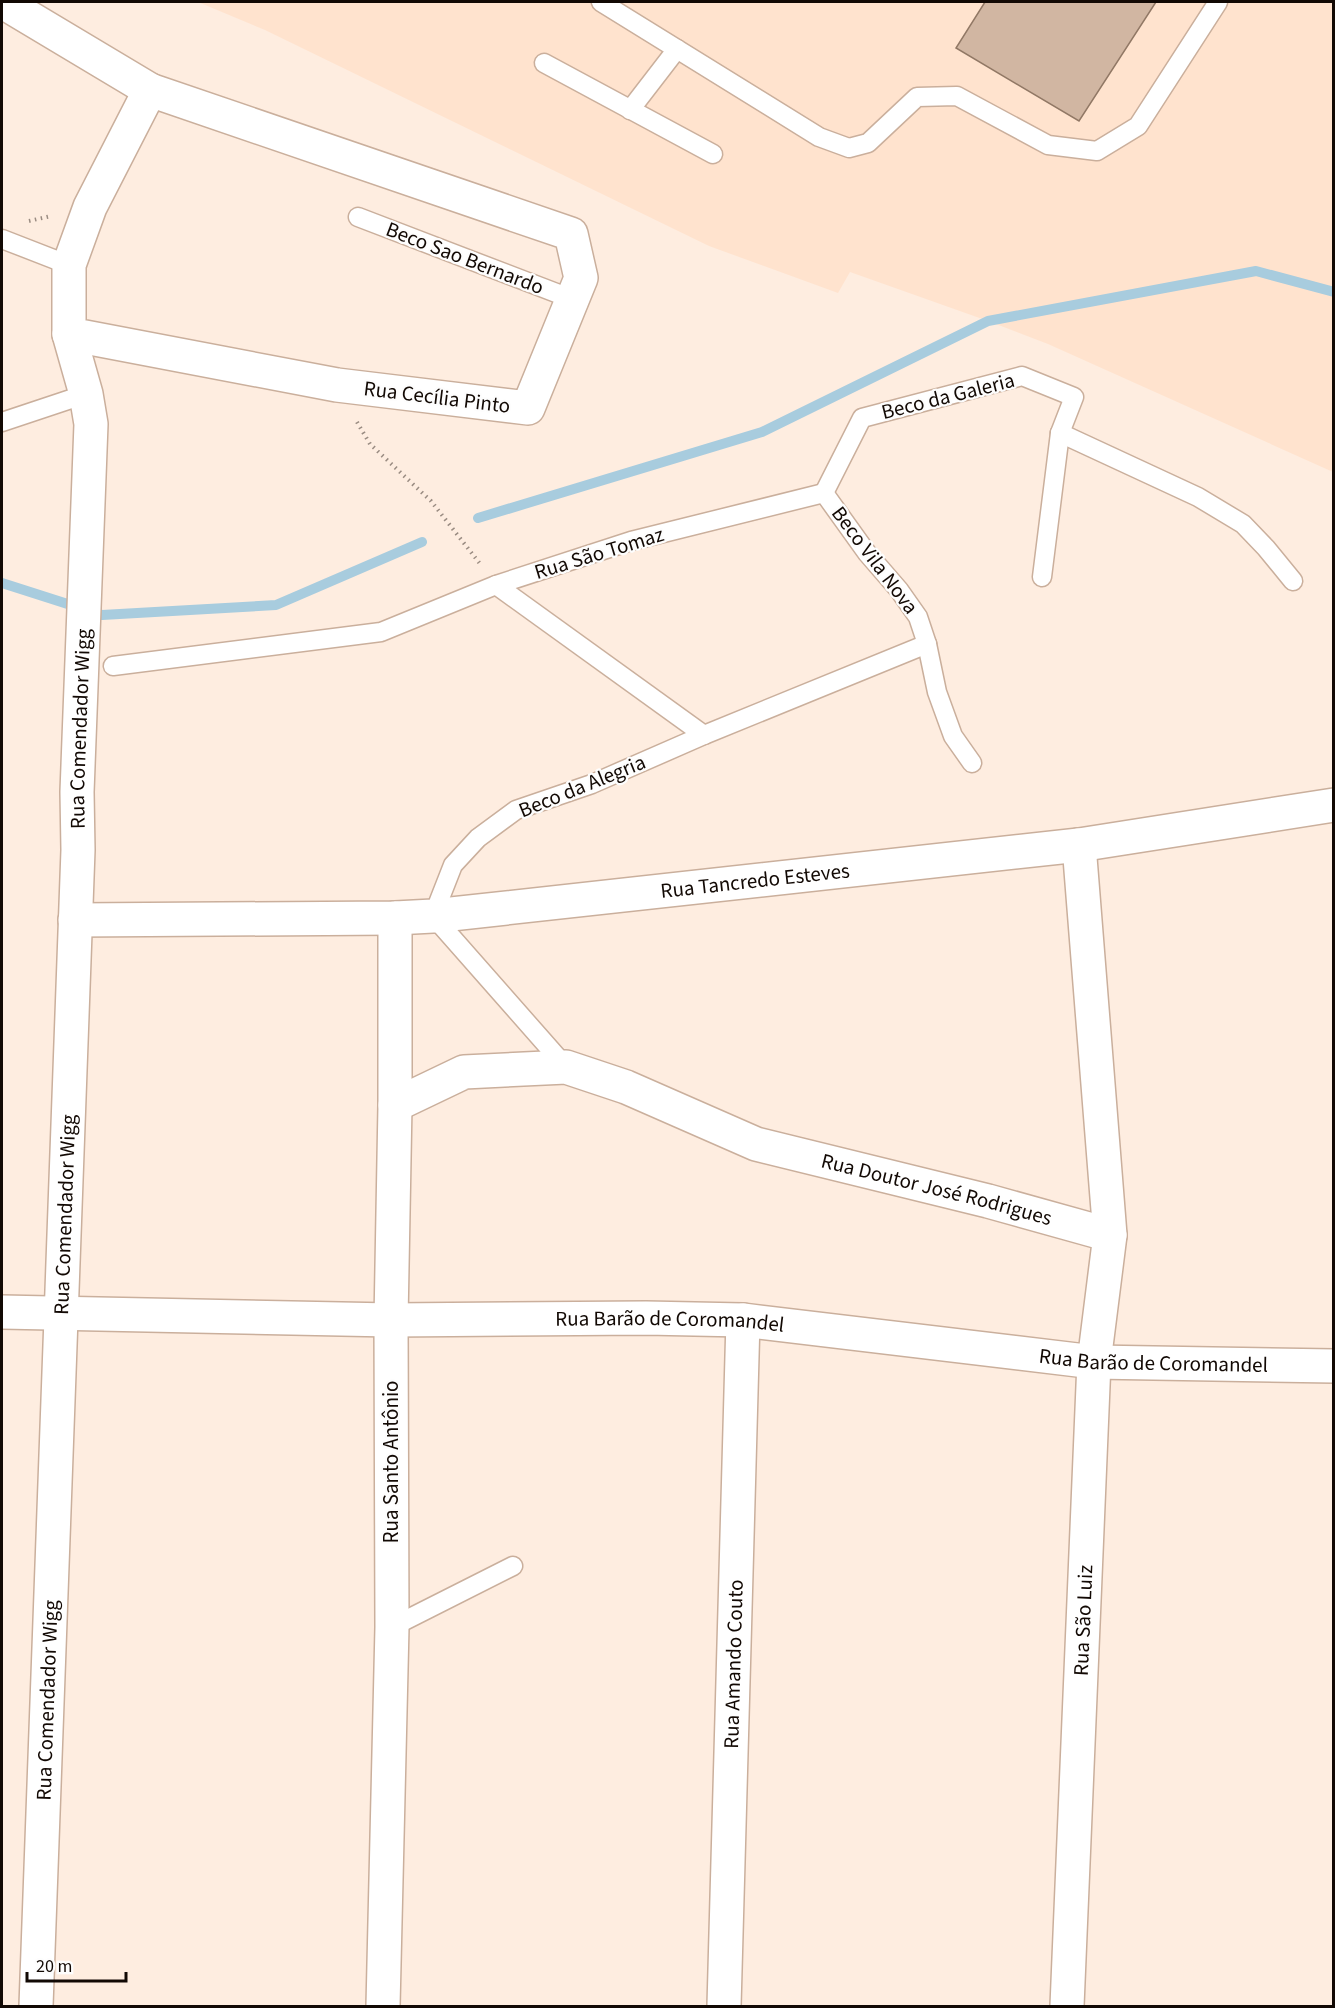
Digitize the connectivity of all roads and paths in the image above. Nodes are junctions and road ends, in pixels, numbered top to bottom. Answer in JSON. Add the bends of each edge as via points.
{"nodes":[{"id":1,"x":3,"y":2,"type":"edge"},
{"id":2,"x":601,"y":2,"type":"edge"},
{"id":3,"x":1218,"y":2,"type":"edge"},
{"id":4,"x":677,"y":49,"type":"junction"},
{"id":5,"x":544,"y":63,"type":"dead end"},
{"id":6,"x":150,"y":90,"type":"junction"},
{"id":7,"x":630,"y":110,"type":"junction"},
{"id":8,"x":713,"y":154,"type":"dead end"},
{"id":9,"x":90,"y":207,"type":"junction"},
{"id":10,"x":358,"y":217,"type":"dead end"},
{"id":11,"x":21,"y":224,"type":"dead end"},
{"id":12,"x":2,"y":239,"type":"edge"},
{"id":13,"x":69,"y":265,"type":"junction"},
{"id":14,"x":572,"y":299,"type":"junction"},
{"id":15,"x":69,"y":334,"type":"junction"},
{"id":16,"x":337,"y":385,"type":"junction"},
{"id":17,"x":88,"y":409,"type":"junction"},
{"id":18,"x":2,"y":422,"type":"edge"},
{"id":19,"x":1060,"y":433,"type":"junction"},
{"id":20,"x":824,"y":493,"type":"junction"},
{"id":21,"x":1042,"y":577,"type":"dead end"},
{"id":22,"x":1293,"y":581,"type":"dead end"},
{"id":23,"x":496,"y":585,"type":"junction"},
{"id":24,"x":927,"y":644,"type":"junction"},
{"id":25,"x":113,"y":666,"type":"dead end"},
{"id":26,"x":704,"y":735,"type":"junction"},
{"id":27,"x":972,"y":763,"type":"dead end"},
{"id":28,"x":1334,"y":805,"type":"edge"},
{"id":29,"x":1079,"y":845,"type":"junction"},
{"id":30,"x":433,"y":916,"type":"junction"},
{"id":31,"x":395,"y":918,"type":"junction"},
{"id":32,"x":75,"y":920,"type":"junction"},
{"id":33,"x":566,"y":1067,"type":"junction"},
{"id":34,"x":395,"y":1104,"type":"junction"},
{"id":35,"x":1110,"y":1235,"type":"junction"},
{"id":36,"x":2,"y":1312,"type":"edge"},
{"id":37,"x":63,"y":1314,"type":"junction"},
{"id":38,"x":391,"y":1320,"type":"junction"},
{"id":39,"x":743,"y":1320,"type":"junction"},
{"id":40,"x":1094,"y":1362,"type":"junction"},
{"id":41,"x":1334,"y":1366,"type":"edge"},
{"id":42,"x":513,"y":1566,"type":"dead end"},
{"id":43,"x":392,"y":1627,"type":"junction"},
{"id":44,"x":36,"y":2007,"type":"edge"},
{"id":45,"x":384,"y":2007,"type":"edge"},
{"id":46,"x":724,"y":2007,"type":"edge"},
{"id":47,"x":1067,"y":2007,"type":"edge"}],
"edges":[{"from":1,"to":6,"type":"street"},
{"from":2,"to":4,"type":"lane"},
{"from":3,"to":4,"type":"lane","via":[[1138,126],[1097,151],[1048,146],[957,96],[917,97],[868,143],[849,148],[819,137]]},
{"from":4,"to":7,"type":"lane"},
{"from":5,"to":7,"type":"lane"},
{"from":6,"to":9,"type":"street"},
{"from":6,"to":14,"type":"street","name":"Rua Cecília Pinto","via":[[571,234],[581,278]]},
{"from":7,"to":8,"type":"lane"},
{"from":9,"to":11,"type":"path"},
{"from":9,"to":13,"type":"street"},
{"from":10,"to":14,"type":"lane","name":"Beco Sao Bernardo"},
{"from":12,"to":13,"type":"lane"},
{"from":13,"to":15,"type":"street"},
{"from":14,"to":16,"type":"street","name":"Rua Cecília Pinto","via":[[528,408]]},
{"from":15,"to":16,"type":"street","name":"Rua Cecília Pinto"},
{"from":15,"to":17,"type":"street","name":"Rua Comendador Wigg"},
{"from":16,"to":23,"type":"path","via":[[370,444],[431,501]]},
{"from":17,"to":18,"type":"lane"},
{"from":17,"to":32,"type":"street","name":"Rua Comendador Wigg"},
{"from":19,"to":20,"type":"lane","name":"Beco da Galeria","via":[[1074,397],[1022,376],[862,418]]},
{"from":19,"to":21,"type":"lane","name":"Beco da Galeria"},
{"from":19,"to":22,"type":"lane","via":[[1197,497],[1243,524]]},
{"from":20,"to":23,"type":"lane","name":"Rua São Tomaz","via":[[632,541]]},
{"from":20,"to":24,"type":"lane","name":"Beco Vila Nova","via":[[899,590],[918,618]]},
{"from":23,"to":25,"type":"lane","name":"Rua São Tomaz","via":[[381,632]]},
{"from":23,"to":26,"type":"lane"},
{"from":24,"to":26,"type":"lane","name":"Beco da Alegria"},
{"from":24,"to":27,"type":"lane","name":"Beco Vila Nova","via":[[937,692],[953,736]]},
{"from":26,"to":30,"type":"lane","name":"Beco da Alegria","via":[[592,784],[516,810],[478,838],[453,865]]},
{"from":28,"to":29,"type":"street","name":"Rua Tancredo Esteves"},
{"from":29,"to":30,"type":"street","name":"Rua Tancredo Esteves"},
{"from":29,"to":35,"type":"street"},
{"from":30,"to":31,"type":"street","name":"Rua Tancredo Esteves"},
{"from":30,"to":33,"type":"lane"},
{"from":31,"to":32,"type":"street","name":"Rua Tancredo Esteves"},
{"from":31,"to":34,"type":"street","name":"Rua Santo Antônio"},
{"from":32,"to":37,"type":"street","name":"Rua Comendador Wigg"},
{"from":33,"to":34,"type":"street","name":"Rua Doutor José Rodrigues","via":[[464,1072]]},
{"from":33,"to":35,"type":"street","name":"Rua Doutor José Rodrigues","via":[[626,1087],[756,1144]]},
{"from":34,"to":38,"type":"street","name":"Rua Santo Antônio"},
{"from":35,"to":40,"type":"street","name":"Rua São Luiz"},
{"from":36,"to":37,"type":"street","name":"Rua Barão de Coromandel"},
{"from":37,"to":38,"type":"street","name":"Rua Barão de Coromandel"},
{"from":37,"to":44,"type":"street","name":"Rua Comendador Wigg"},
{"from":38,"to":39,"type":"street","name":"Rua Barão de Coromandel"},
{"from":38,"to":43,"type":"street","name":"Rua Santo Antônio"},
{"from":39,"to":40,"type":"street","name":"Rua Barão de Coromandel"},
{"from":39,"to":46,"type":"street","name":"Rua Amando Couto"},
{"from":40,"to":41,"type":"street","name":"Rua Barão de Coromandel"},
{"from":40,"to":47,"type":"street","name":"Rua São Luiz"},
{"from":42,"to":43,"type":"lane"},
{"from":43,"to":45,"type":"street","name":"Rua Santo Antônio"}]}
